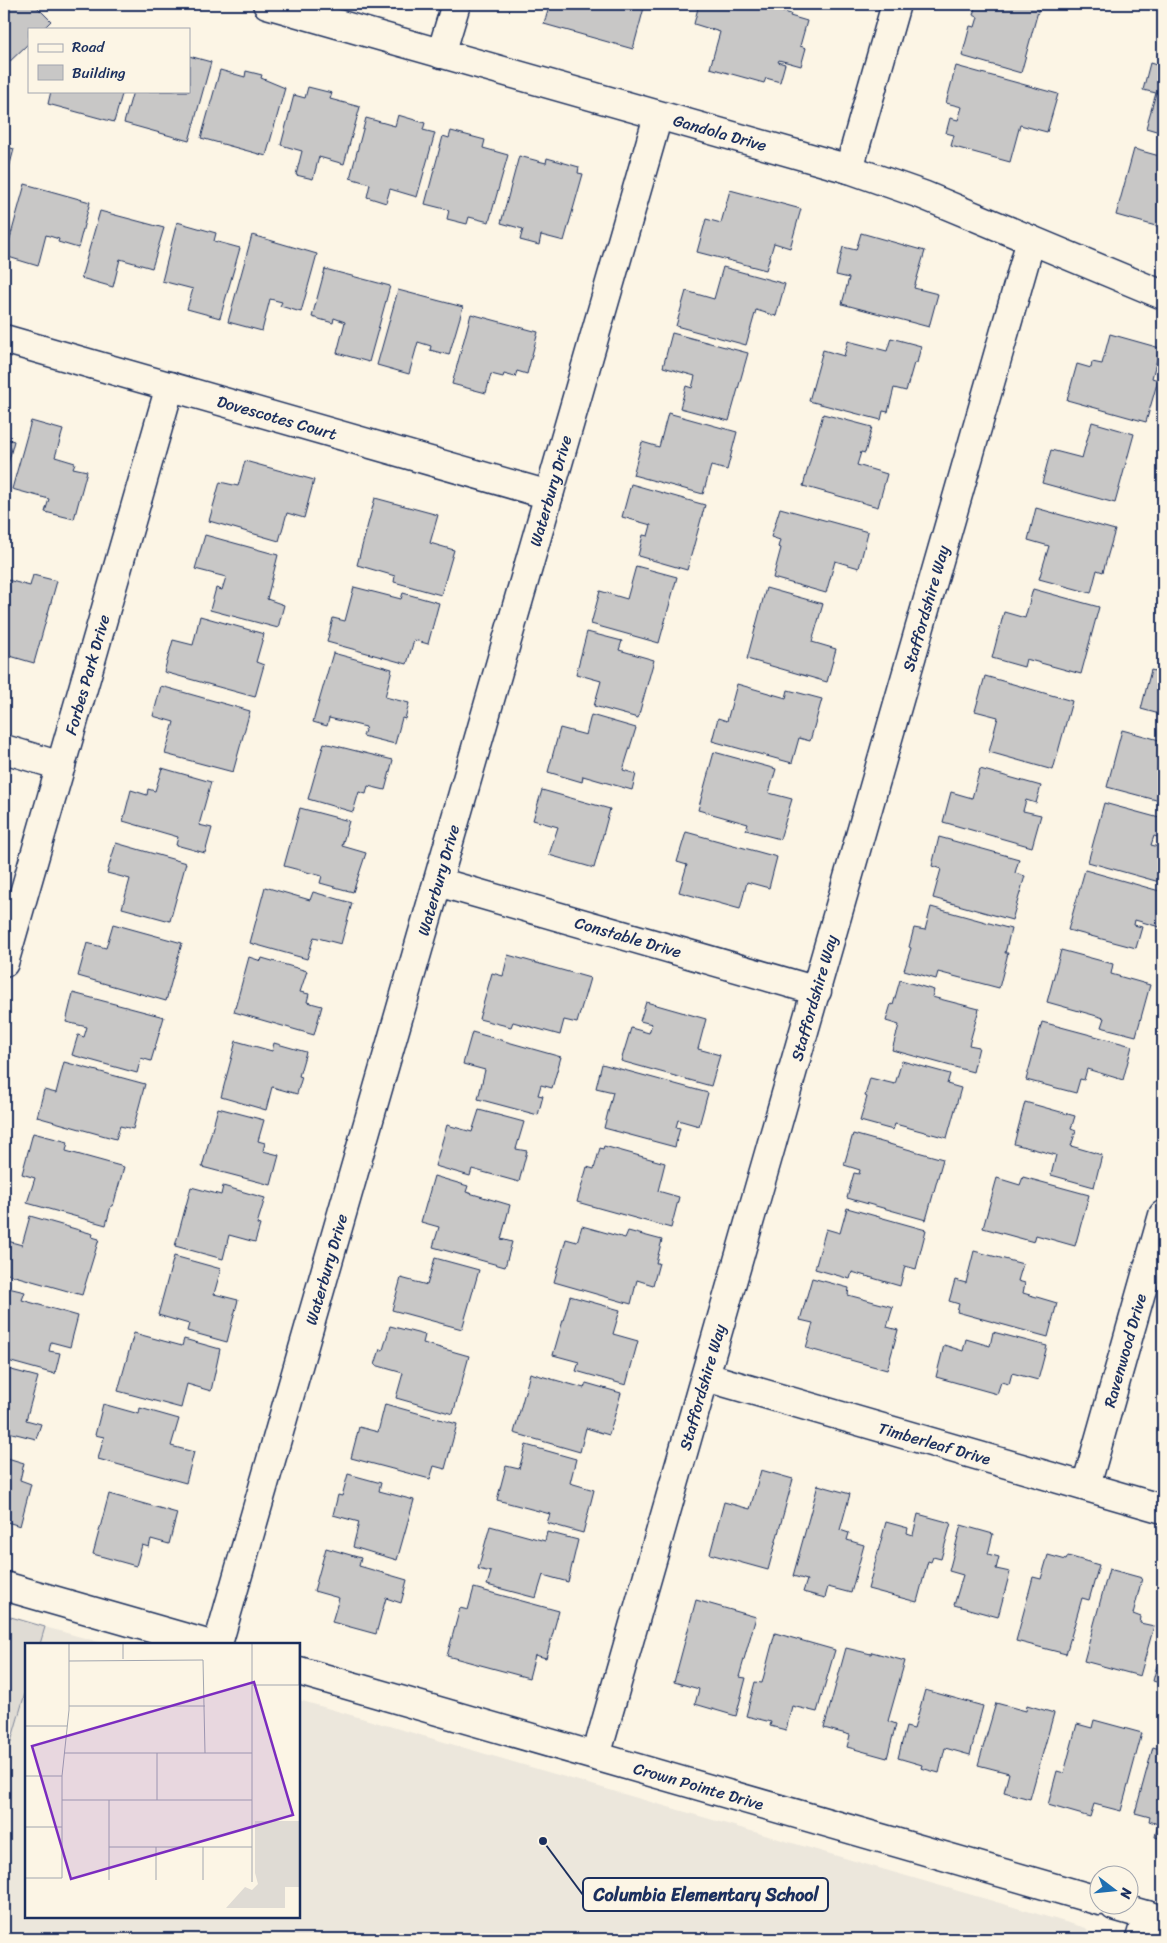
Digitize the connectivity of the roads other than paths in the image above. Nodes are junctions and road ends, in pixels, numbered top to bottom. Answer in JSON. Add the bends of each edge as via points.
{"nodes":[{"id":1,"x":267,"y":4,"type":"edge"},
{"id":2,"x":456,"y":4,"type":"edge"},
{"id":3,"x":896,"y":4,"type":"edge"},
{"id":4,"x":441,"y":54,"type":"junction"},
{"id":5,"x":658,"y":116,"type":"junction"},
{"id":6,"x":849,"y":169,"type":"junction"},
{"id":7,"x":1031,"y":240,"type":"junction"},
{"id":8,"x":1163,"y":295,"type":"edge"},
{"id":9,"x":4,"y":339,"type":"edge"},
{"id":10,"x":170,"y":386,"type":"junction"},
{"id":11,"x":549,"y":496,"type":"junction"},
{"id":12,"x":4,"y":749,"type":"edge"},
{"id":13,"x":60,"y":766,"type":"junction"},
{"id":14,"x":438,"y":882,"type":"junction"},
{"id":15,"x":4,"y":963,"type":"edge"},
{"id":16,"x":817,"y":991,"type":"junction"},
{"id":17,"x":1163,"y":1215,"type":"edge"},
{"id":18,"x":706,"y":1377,"type":"junction"},
{"id":19,"x":1086,"y":1486,"type":"junction"},
{"id":20,"x":1163,"y":1509,"type":"edge"},
{"id":21,"x":4,"y":1586,"type":"edge"},
{"id":22,"x":204,"y":1643,"type":"edge"},
{"id":23,"x":218,"y":1643,"type":"edge"},
{"id":24,"x":300,"y":1671,"type":"edge"},
{"id":25,"x":596,"y":1756,"type":"junction"},
{"id":26,"x":1090,"y":1898,"type":"edge"},
{"id":27,"x":1133,"y":1916,"type":"edge"},
{"id":28,"x":1150,"y":1925,"type":"edge"}],
"edges":[{"from":1,"to":4,"type":"street","name":"Gandola Drive"},
{"from":2,"to":4,"type":"street"},
{"from":3,"to":6,"type":"street"},
{"from":4,"to":5,"type":"street","name":"Gandola Drive"},
{"from":5,"to":6,"type":"street","name":"Gandola Drive"},
{"from":5,"to":11,"type":"street","name":"Waterbury Drive"},
{"from":6,"to":7,"type":"street","name":"Gandola Drive","via":[[923,195]]},
{"from":7,"to":8,"type":"street","name":"Gandola Drive"},
{"from":7,"to":16,"type":"street","name":"Staffordshire Way"},
{"from":9,"to":10,"type":"street","name":"Dovescotes Court"},
{"from":10,"to":11,"type":"street","name":"Dovescotes Court"},
{"from":10,"to":13,"type":"street","name":"Forbes Park Drive"},
{"from":11,"to":14,"type":"street","name":"Waterbury Drive"},
{"from":12,"to":13,"type":"street"},
{"from":13,"to":15,"type":"street","name":"Forbes Park Drive"},
{"from":14,"to":16,"type":"street","name":"Constable Drive"},
{"from":14,"to":23,"type":"street","name":"Waterbury Drive"},
{"from":16,"to":18,"type":"street","name":"Staffordshire Way"},
{"from":17,"to":19,"type":"street","name":"Ravenwood Drive"},
{"from":18,"to":19,"type":"street","name":"Timberleaf Drive"},
{"from":18,"to":25,"type":"street","name":"Staffordshire Way"},
{"from":19,"to":20,"type":"street","name":"Timberleaf Drive"},
{"from":21,"to":22,"type":"street"},
{"from":24,"to":25,"type":"street","name":"Crown Pointe Drive"},
{"from":25,"to":26,"type":"street","name":"Crown Pointe Drive"},
{"from":27,"to":28,"type":"street"}]}
